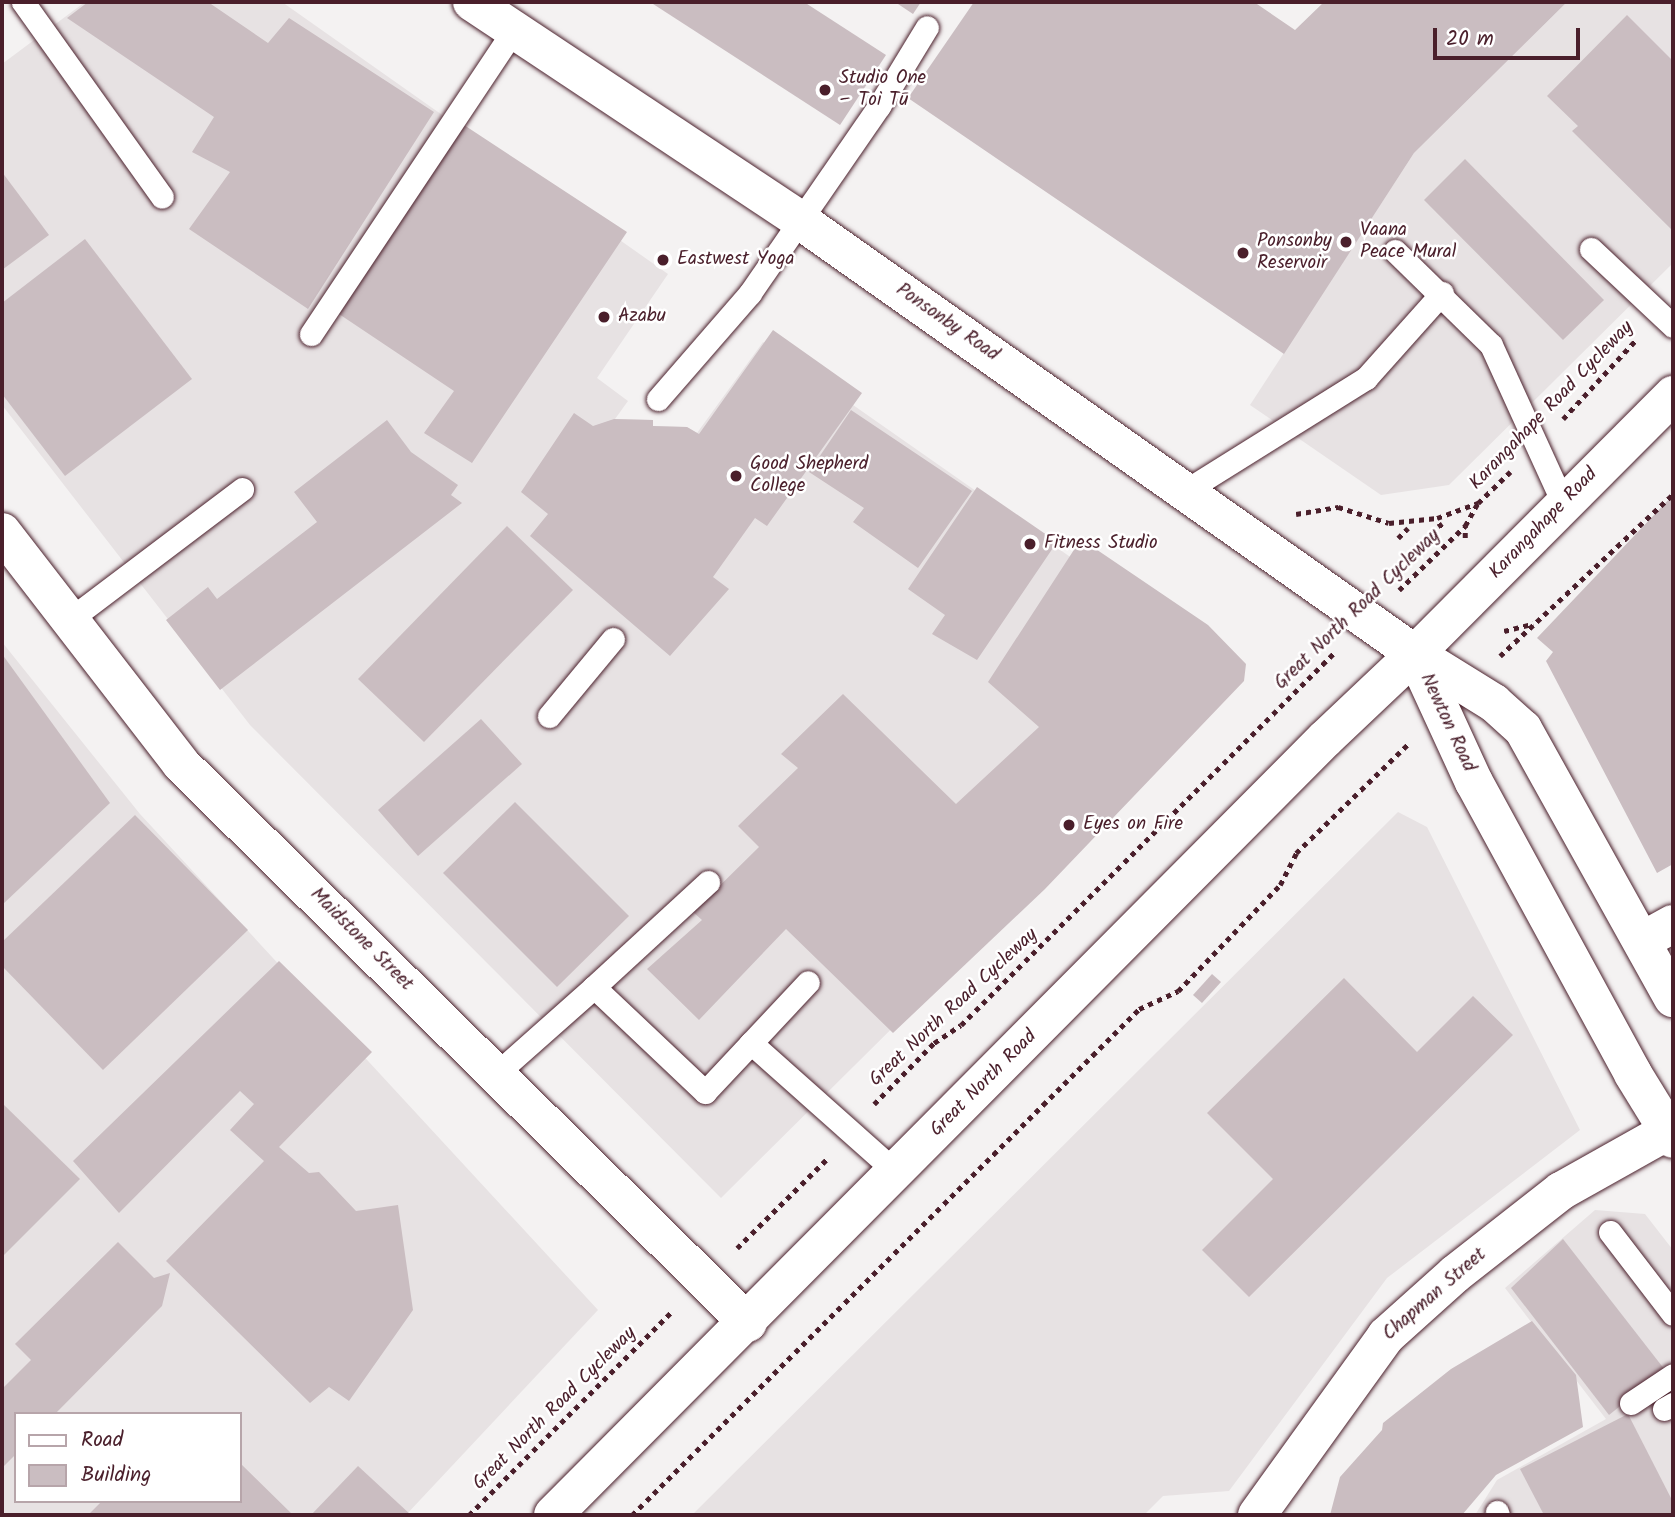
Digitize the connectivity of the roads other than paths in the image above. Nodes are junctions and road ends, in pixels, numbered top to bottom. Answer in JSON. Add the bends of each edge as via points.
{"nodes":[{"id":1,"x":23,"y":2,"type":"edge"},
{"id":2,"x":472,"y":2,"type":"edge"},
{"id":3,"x":927,"y":27,"type":"dead end"},
{"id":4,"x":514,"y":30,"type":"junction"},
{"id":5,"x":162,"y":197,"type":"dead end"},
{"id":6,"x":798,"y":219,"type":"junction"},
{"id":7,"x":1591,"y":249,"type":"dead end"},
{"id":8,"x":1395,"y":251,"type":"dead end"},
{"id":9,"x":1442,"y":293,"type":"junction"},
{"id":10,"x":1667,"y":320,"type":"edge"},
{"id":11,"x":311,"y":334,"type":"dead end"},
{"id":12,"x":1673,"y":395,"type":"edge"},
{"id":13,"x":659,"y":399,"type":"dead end"},
{"id":14,"x":242,"y":489,"type":"dead end"},
{"id":15,"x":1187,"y":490,"type":"junction"},
{"id":16,"x":1563,"y":503,"type":"junction"},
{"id":17,"x":2,"y":533,"type":"edge"},
{"id":18,"x":69,"y":620,"type":"junction"},
{"id":19,"x":613,"y":639,"type":"dead end"},
{"id":20,"x":1415,"y":654,"type":"junction"},
{"id":21,"x":549,"y":716,"type":"dead end"},
{"id":22,"x":708,"y":882,"type":"dead end"},
{"id":23,"x":1657,"y":933,"type":"edge"},
{"id":24,"x":807,"y":982,"type":"dead end"},
{"id":25,"x":594,"y":986,"type":"junction"},
{"id":26,"x":1673,"y":998,"type":"edge"},
{"id":27,"x":751,"y":1044,"type":"junction"},
{"id":28,"x":496,"y":1074,"type":"junction"},
{"id":29,"x":1670,"y":1135,"type":"edge"},
{"id":30,"x":896,"y":1172,"type":"junction"},
{"id":31,"x":1610,"y":1232,"type":"dead end"},
{"id":32,"x":1673,"y":1314,"type":"edge"},
{"id":33,"x":748,"y":1323,"type":"junction"},
{"id":34,"x":1673,"y":1375,"type":"edge"},
{"id":35,"x":1630,"y":1403,"type":"dead end"},
{"id":36,"x":553,"y":1515,"type":"edge"},
{"id":37,"x":1257,"y":1515,"type":"edge"}],
"edges":[{"from":1,"to":5,"type":"lane"},
{"from":2,"to":4,"type":"main road","name":"Ponsonby Road"},
{"from":3,"to":6,"type":"lane","via":[[879,106]]},
{"from":4,"to":6,"type":"main road","name":"Ponsonby Road"},
{"from":4,"to":11,"type":"lane"},
{"from":6,"to":13,"type":"lane","via":[[726,326]]},
{"from":6,"to":15,"type":"main road","name":"Ponsonby Road"},
{"from":7,"to":10,"type":"lane"},
{"from":8,"to":9,"type":"lane"},
{"from":9,"to":15,"type":"lane","via":[[1366,378]]},
{"from":9,"to":16,"type":"lane","via":[[1491,345]]},
{"from":12,"to":16,"type":"main road","name":"Karangahape Road"},
{"from":14,"to":18,"type":"lane"},
{"from":15,"to":20,"type":"main road","name":"Ponsonby Road"},
{"from":16,"to":20,"type":"main road","name":"Karangahape Road"},
{"from":17,"to":18,"type":"main road","name":"Maidstone Street"},
{"from":18,"to":28,"type":"main road","name":"Maidstone Street","via":[[181,764]]},
{"from":19,"to":21,"type":"lane"},
{"from":20,"to":23,"type":"main road","name":"Newton Road","via":[[1494,703],[1523,729]]},
{"from":20,"to":29,"type":"main road","name":"Newton Road","via":[[1539,903]]},
{"from":20,"to":30,"type":"main road","name":"Great North Road"},
{"from":22,"to":25,"type":"lane"},
{"from":23,"to":26,"type":"main road","name":"Newton Road"},
{"from":24,"to":27,"type":"lane"},
{"from":25,"to":27,"type":"lane","via":[[705,1092]]},
{"from":25,"to":28,"type":"lane"},
{"from":27,"to":30,"type":"lane"},
{"from":28,"to":33,"type":"main road","name":"Maidstone Street"},
{"from":29,"to":37,"type":"main road","name":"Chapman Street","via":[[1561,1191],[1455,1274],[1386,1336]]},
{"from":30,"to":33,"type":"main road","name":"Great North Road"},
{"from":31,"to":32,"type":"lane"},
{"from":33,"to":36,"type":"main road","name":"Great North Road"},
{"from":34,"to":35,"type":"lane"}]}
